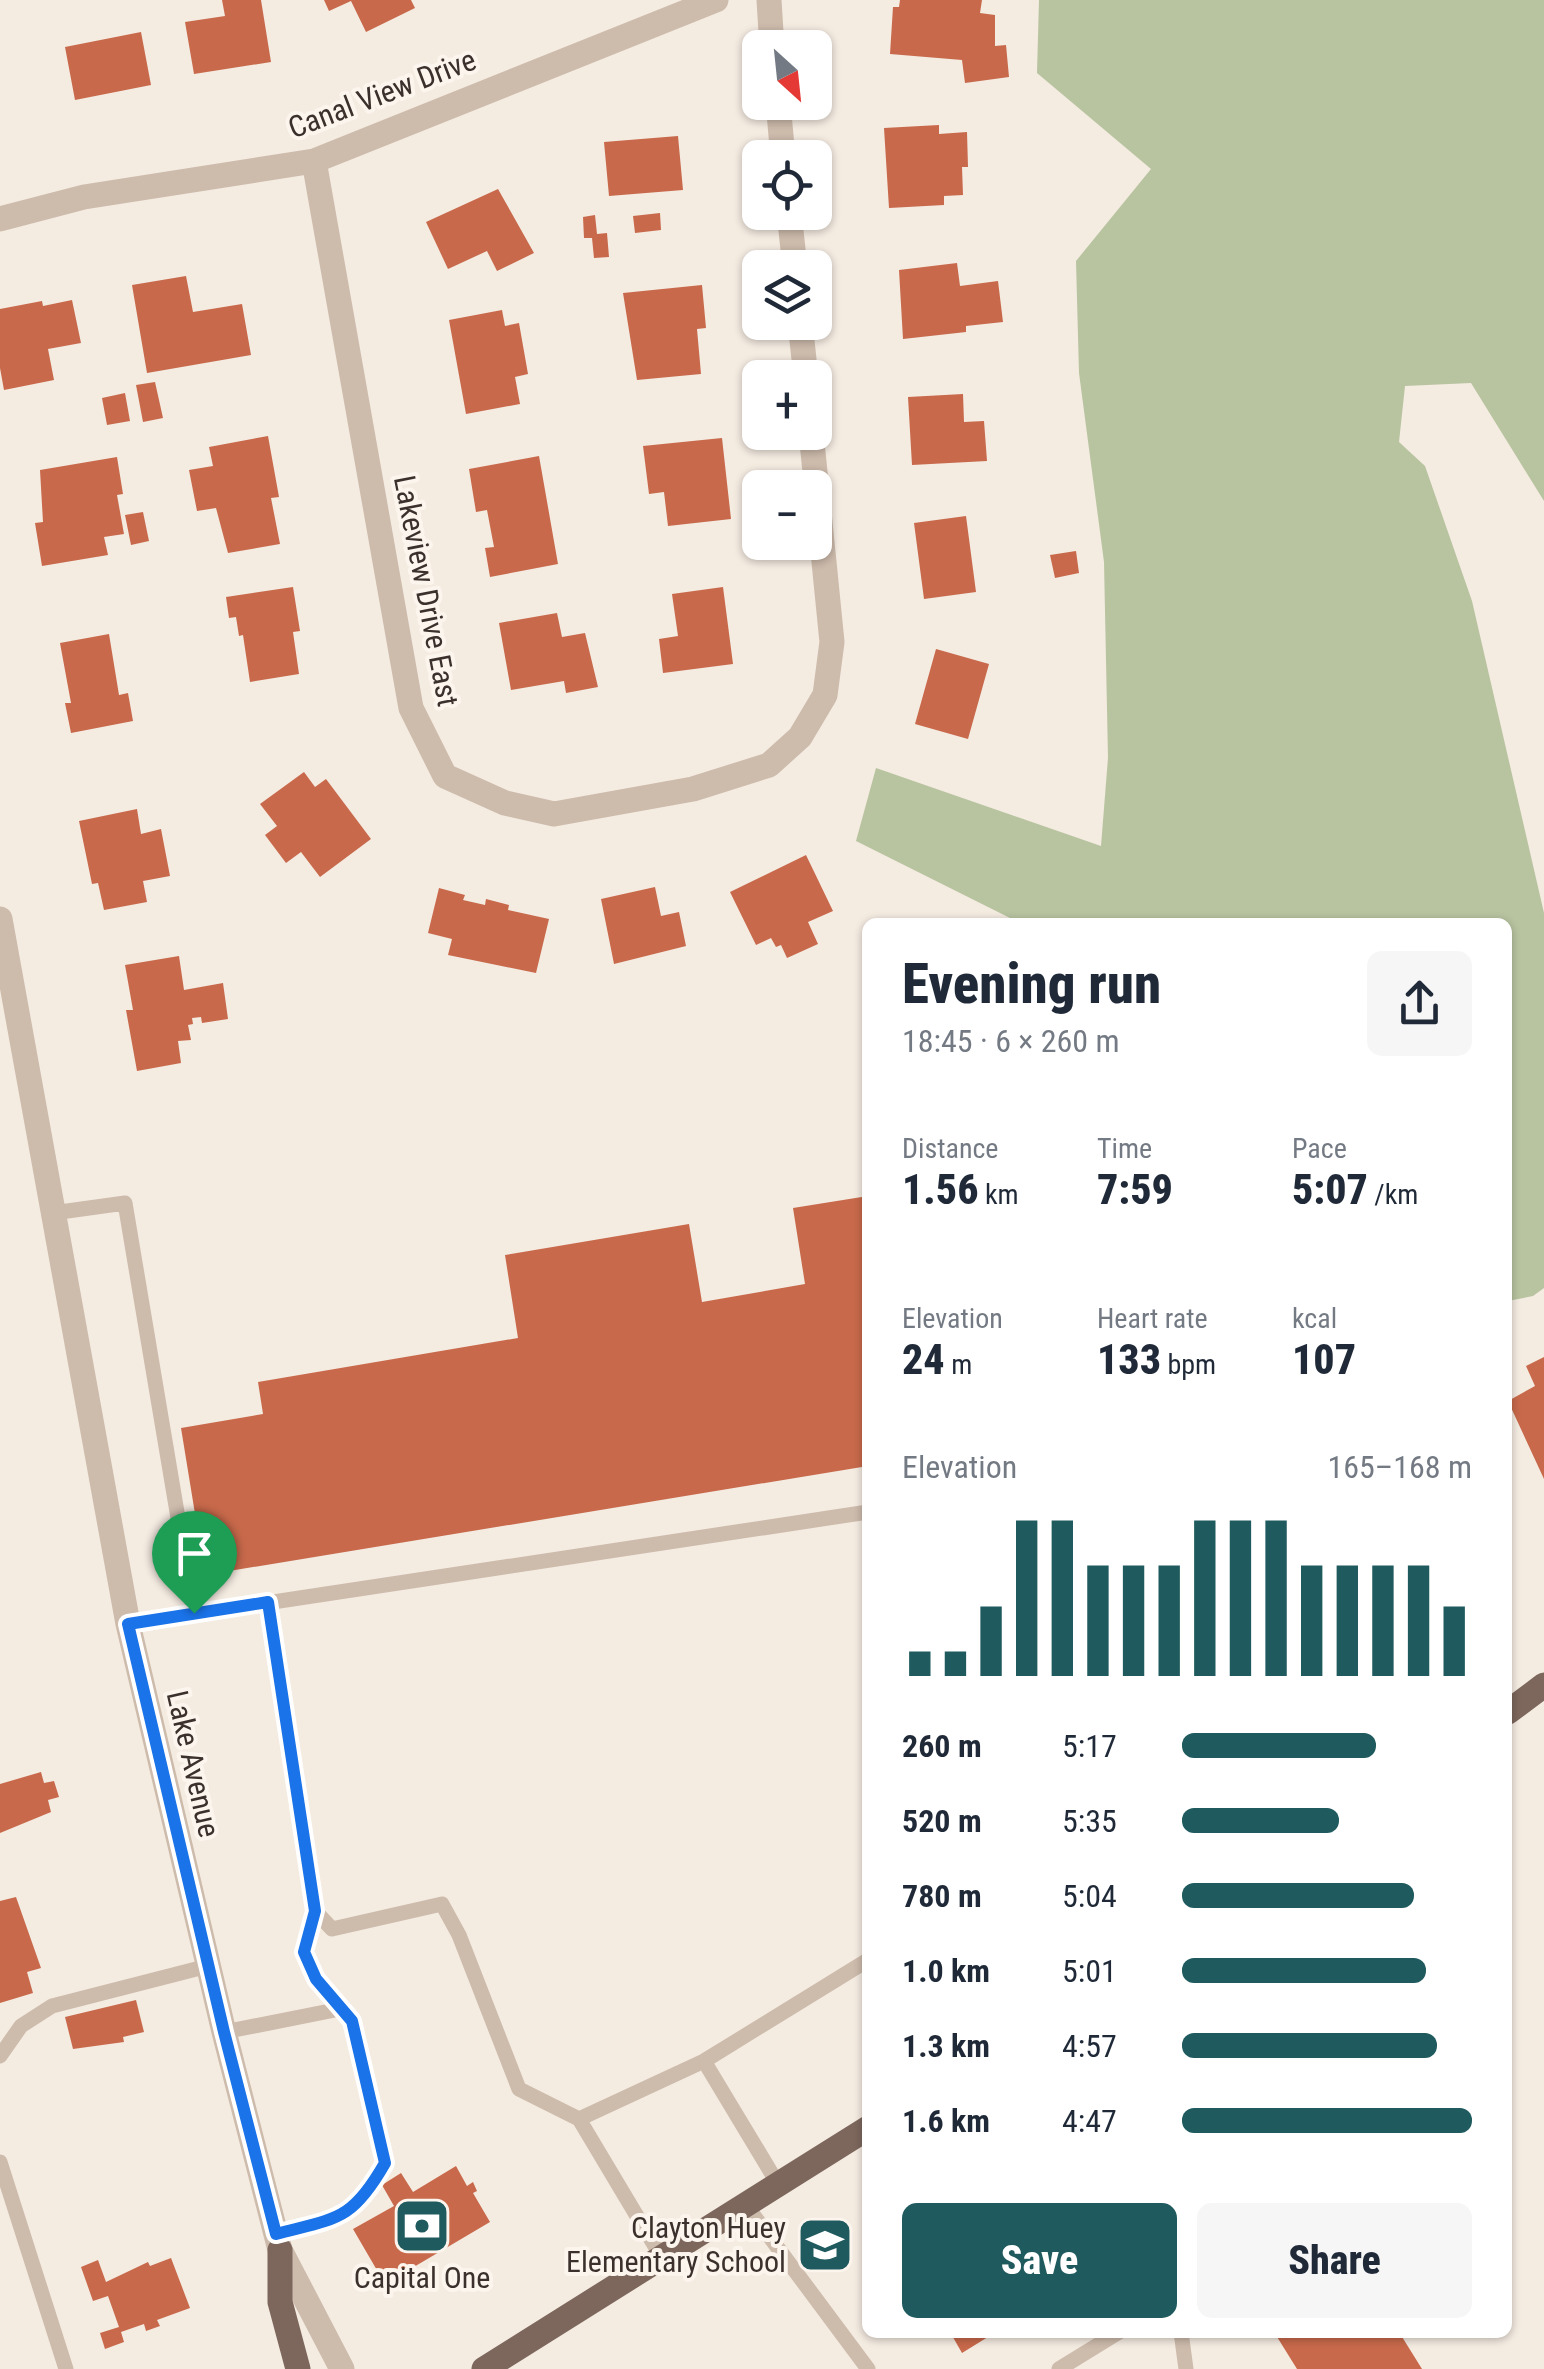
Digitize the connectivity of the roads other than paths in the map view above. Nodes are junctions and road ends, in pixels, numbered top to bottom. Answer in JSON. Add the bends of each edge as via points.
{"nodes":[{"id":1,"x":716,"y":0,"type":"edge"},
{"id":2,"x":769,"y":0,"type":"edge"},
{"id":3,"x":771,"y":30,"type":"edge"},
{"id":4,"x":314,"y":161,"type":"junction"},
{"id":5,"x":0,"y":219,"type":"edge"},
{"id":6,"x":813,"y":450,"type":"edge"},
{"id":7,"x":0,"y":919,"type":"edge"},
{"id":8,"x":53,"y":1213,"type":"junction"},
{"id":9,"x":862,"y":1513,"type":"edge"},
{"id":10,"x":268,"y":1602,"type":"junction"},
{"id":11,"x":194,"y":1613,"type":"junction"},
{"id":12,"x":128,"y":1624,"type":"junction"},
{"id":13,"x":1544,"y":1684,"type":"edge"},
{"id":14,"x":1512,"y":1709,"type":"edge"},
{"id":15,"x":315,"y":1911,"type":"junction"},
{"id":16,"x":862,"y":1964,"type":"edge"},
{"id":17,"x":208,"y":1966,"type":"junction"},
{"id":18,"x":340,"y":2009,"type":"junction"},
{"id":19,"x":224,"y":2032,"type":"junction"},
{"id":20,"x":0,"y":2056,"type":"edge"},
{"id":21,"x":704,"y":2061,"type":"junction"},
{"id":22,"x":579,"y":2119,"type":"junction"},
{"id":23,"x":862,"y":2132,"type":"edge"},
{"id":24,"x":0,"y":2162,"type":"edge"},
{"id":25,"x":778,"y":2184,"type":"junction"},
{"id":26,"x":746,"y":2205,"type":"junction"},
{"id":27,"x":278,"y":2242,"type":"junction"},
{"id":28,"x":662,"y":2258,"type":"junction"},
{"id":29,"x":1109,"y":2338,"type":"edge"},
{"id":30,"x":1181,"y":2338,"type":"edge"},
{"id":31,"x":486,"y":2368,"type":"edge"},
{"id":32,"x":66,"y":2369,"type":"edge"},
{"id":33,"x":298,"y":2369,"type":"edge"},
{"id":34,"x":342,"y":2369,"type":"edge"},
{"id":35,"x":868,"y":2369,"type":"edge"},
{"id":36,"x":1059,"y":2369,"type":"edge"},
{"id":37,"x":1186,"y":2369,"type":"edge"}],
"edges":[{"from":1,"to":4,"type":"street","name":"Canal View Drive"},
{"from":2,"to":3,"type":"street"},
{"from":4,"to":5,"type":"street","name":"Canal View Drive","via":[[84,198]]},
{"from":4,"to":6,"type":"street","name":"Lakeview Drive East","via":[[411,708],[445,776],[504,803],[554,814],[693,789],[769,765],[800,737],[825,694],[832,642]]},
{"from":7,"to":8,"type":"street","name":"Lake Avenue"},
{"from":8,"to":11,"type":"lane","via":[[125,1203]]},
{"from":8,"to":12,"type":"street","name":"Lake Avenue"},
{"from":9,"to":10,"type":"lane"},
{"from":10,"to":11,"type":"lane"},
{"from":10,"to":15,"type":"lane"},
{"from":11,"to":12,"type":"lane"},
{"from":12,"to":17,"type":"street","name":"Lake Avenue"},
{"from":13,"to":14,"type":"main road"},
{"from":15,"to":18,"type":"lane","via":[[304,1952]]},
{"from":15,"to":22,"type":"lane","via":[[332,1929],[442,1904],[519,2090]]},
{"from":16,"to":21,"type":"lane"},
{"from":17,"to":19,"type":"street","name":"Lake Avenue"},
{"from":17,"to":20,"type":"lane","via":[[52,2006],[21,2026]]},
{"from":18,"to":19,"type":"lane"},
{"from":18,"to":27,"type":"lane","via":[[352,2021],[385,2163],[344,2216]]},
{"from":19,"to":27,"type":"street","name":"Lake Avenue"},
{"from":21,"to":22,"type":"lane"},
{"from":21,"to":25,"type":"lane"},
{"from":22,"to":28,"type":"lane"},
{"from":23,"to":25,"type":"main road"},
{"from":24,"to":32,"type":"lane"},
{"from":25,"to":26,"type":"main road"},
{"from":26,"to":28,"type":"main road"},
{"from":26,"to":35,"type":"lane"},
{"from":27,"to":33,"type":"main road","via":[[280,2302]]},
{"from":27,"to":34,"type":"street","name":"Lake Avenue"},
{"from":28,"to":31,"type":"main road"},
{"from":29,"to":36,"type":"lane"},
{"from":30,"to":37,"type":"lane"}]}
